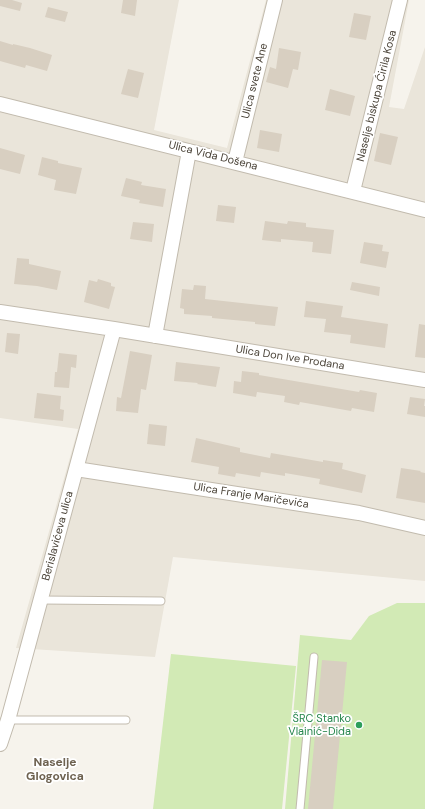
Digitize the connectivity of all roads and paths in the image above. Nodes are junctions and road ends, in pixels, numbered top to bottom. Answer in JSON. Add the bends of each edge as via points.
{"nodes":[{"id":1,"x":275,"y":0,"type":"edge"},
{"id":2,"x":400,"y":0,"type":"edge"},
{"id":3,"x":0,"y":104,"type":"edge"},
{"id":4,"x":189,"y":151,"type":"junction"},
{"id":5,"x":235,"y":162,"type":"junction"},
{"id":6,"x":353,"y":191,"type":"junction"},
{"id":7,"x":425,"y":210,"type":"edge"},
{"id":8,"x":0,"y":312,"type":"edge"},
{"id":9,"x":114,"y":329,"type":"junction"},
{"id":10,"x":155,"y":336,"type":"junction"},
{"id":11,"x":425,"y":380,"type":"edge"},
{"id":12,"x":76,"y":469,"type":"junction"},
{"id":13,"x":425,"y":528,"type":"edge"},
{"id":14,"x":40,"y":600,"type":"junction"},
{"id":15,"x":161,"y":602,"type":"dead end"},
{"id":16,"x":314,"y":657,"type":"dead end"},
{"id":17,"x":8,"y":720,"type":"junction"},
{"id":18,"x":126,"y":720,"type":"dead end"},
{"id":19,"x":0,"y":744,"type":"edge"},
{"id":20,"x":300,"y":809,"type":"edge"}],
"edges":[{"from":1,"to":5,"type":"street","name":"Ulica svete Ane"},
{"from":2,"to":6,"type":"street","name":"Naselje biskupa Ćirila Kosa"},
{"from":3,"to":4,"type":"street","name":"Ulica Vida Došena"},
{"from":4,"to":5,"type":"street","name":"Ulica Vida Došena"},
{"from":4,"to":10,"type":"street"},
{"from":5,"to":6,"type":"street","name":"Ulica Vida Došena"},
{"from":6,"to":7,"type":"street","name":"Ulica Vida Došena"},
{"from":8,"to":9,"type":"street","name":"Ulica Don Ive Prodana"},
{"from":9,"to":10,"type":"street","name":"Ulica Don Ive Prodana"},
{"from":9,"to":12,"type":"street","name":"Berislavićeva ulica"},
{"from":10,"to":11,"type":"street","name":"Ulica Don Ive Prodana"},
{"from":12,"to":13,"type":"street","name":"Ulica Franje Maričevića","via":[[359,513]]},
{"from":12,"to":14,"type":"street","name":"Berislavićeva ulica"},
{"from":14,"to":15,"type":"lane"},
{"from":14,"to":17,"type":"street","name":"Berislavićeva ulica"},
{"from":16,"to":20,"type":"lane"},
{"from":17,"to":18,"type":"lane"},
{"from":17,"to":19,"type":"street","name":"Berislavićeva ulica"}]}
